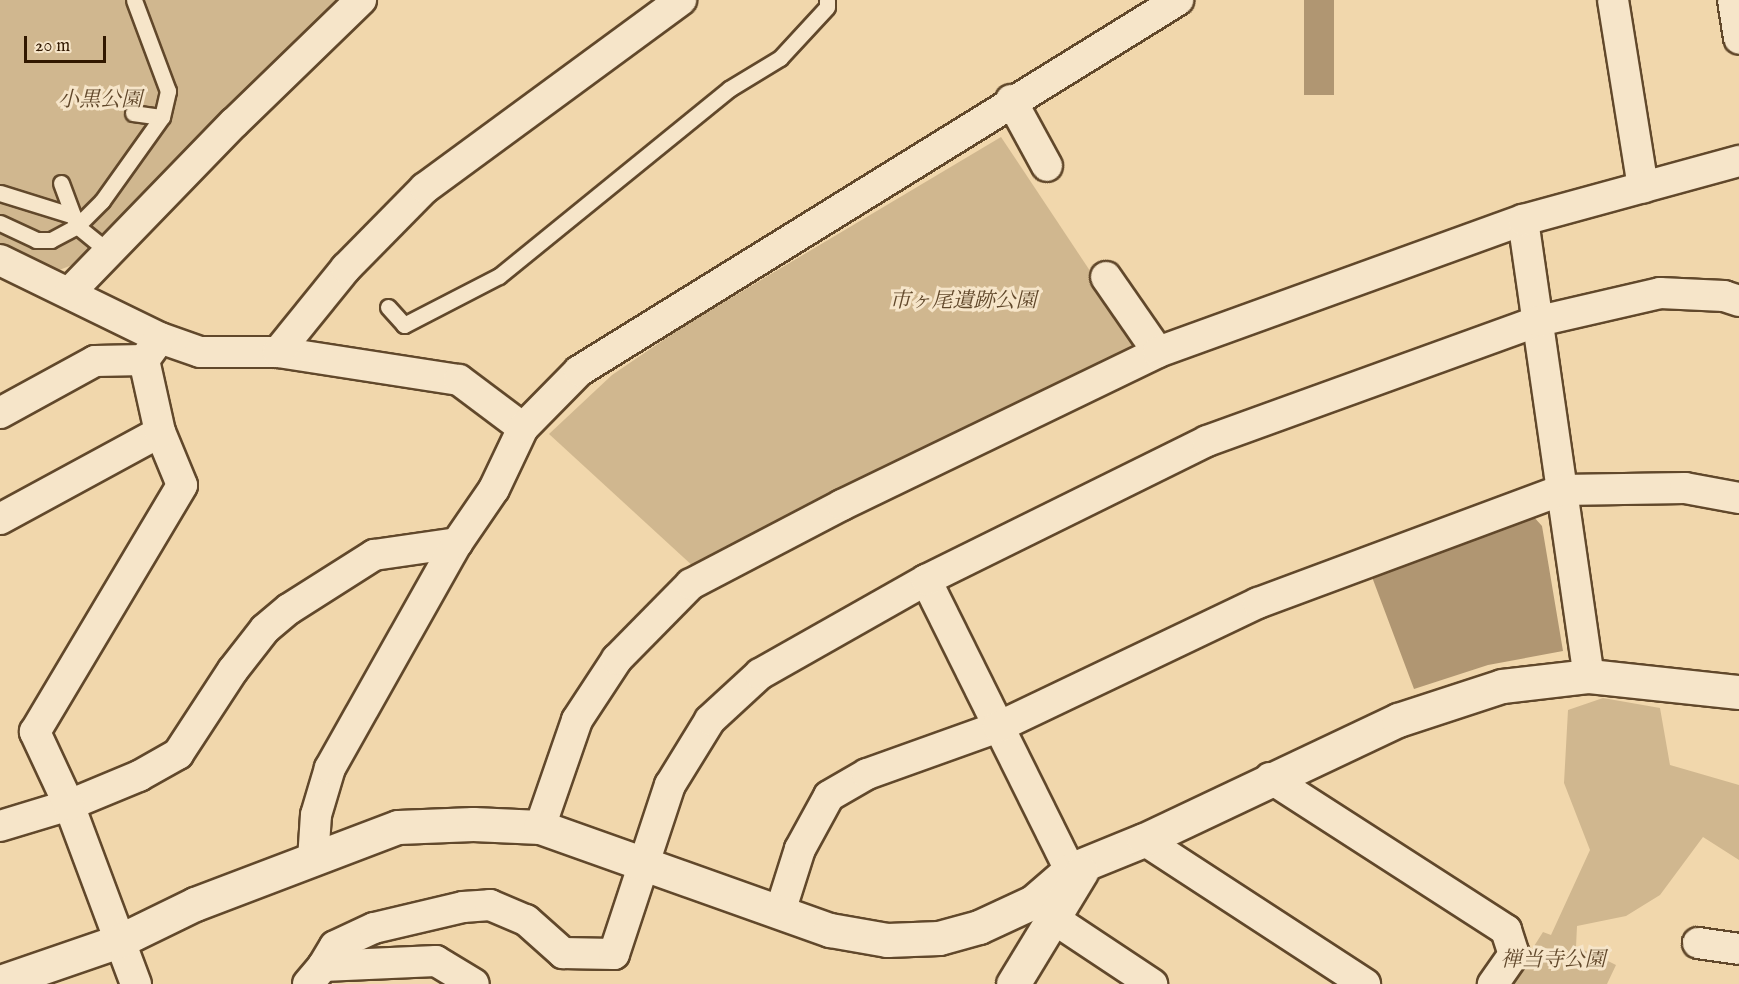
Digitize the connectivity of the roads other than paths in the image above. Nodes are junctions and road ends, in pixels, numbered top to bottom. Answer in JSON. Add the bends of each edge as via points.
{"nodes":[{"id":1,"x":134,"y":0,"type":"edge"},
{"id":2,"x":361,"y":0,"type":"edge"},
{"id":3,"x":681,"y":0,"type":"edge"},
{"id":4,"x":827,"y":0,"type":"edge"},
{"id":5,"x":1178,"y":0,"type":"edge"},
{"id":6,"x":1613,"y":0,"type":"edge"},
{"id":7,"x":1733,"y":0,"type":"edge"},
{"id":8,"x":1739,"y":39,"type":"edge"},
{"id":9,"x":1011,"y":100,"type":"junction"},
{"id":10,"x":133,"y":113,"type":"dead end"},
{"id":11,"x":162,"y":117,"type":"junction"},
{"id":12,"x":1739,"y":161,"type":"edge"},
{"id":13,"x":1047,"y":166,"type":"dead end"},
{"id":14,"x":61,"y":183,"type":"dead end"},
{"id":15,"x":1643,"y":188,"type":"junction"},
{"id":16,"x":0,"y":193,"type":"edge"},
{"id":17,"x":1523,"y":220,"type":"junction"},
{"id":18,"x":76,"y":221,"type":"junction"},
{"id":19,"x":0,"y":223,"type":"edge"},
{"id":20,"x":109,"y":252,"type":"junction"},
{"id":21,"x":0,"y":260,"type":"edge"},
{"id":22,"x":1106,"y":277,"type":"dead end"},
{"id":23,"x":69,"y":293,"type":"junction"},
{"id":24,"x":1739,"y":301,"type":"edge"},
{"id":25,"x":388,"y":307,"type":"dead end"},
{"id":26,"x":1539,"y":321,"type":"junction"},
{"id":27,"x":152,"y":349,"type":"junction"},
{"id":28,"x":278,"y":352,"type":"junction"},
{"id":29,"x":1158,"y":352,"type":"junction"},
{"id":30,"x":0,"y":413,"type":"edge"},
{"id":31,"x":523,"y":428,"type":"junction"},
{"id":32,"x":160,"y":432,"type":"junction"},
{"id":33,"x":1562,"y":490,"type":"junction"},
{"id":34,"x":1739,"y":498,"type":"edge"},
{"id":35,"x":0,"y":519,"type":"edge"},
{"id":36,"x":457,"y":543,"type":"junction"},
{"id":37,"x":926,"y":580,"type":"junction"},
{"id":38,"x":1589,"y":676,"type":"junction"},
{"id":39,"x":1739,"y":692,"type":"edge"},
{"id":40,"x":998,"y":727,"type":"junction"},
{"id":41,"x":1270,"y":778,"type":"junction"},
{"id":42,"x":69,"y":805,"type":"junction"},
{"id":43,"x":0,"y":826,"type":"edge"},
{"id":44,"x":540,"y":827,"type":"junction"},
{"id":45,"x":1144,"y":840,"type":"junction"},
{"id":46,"x":313,"y":860,"type":"junction"},
{"id":47,"x":642,"y":864,"type":"junction"},
{"id":48,"x":1078,"y":866,"type":"junction"},
{"id":49,"x":780,"y":912,"type":"junction"},
{"id":50,"x":1054,"y":919,"type":"junction"},
{"id":51,"x":118,"y":941,"type":"junction"},
{"id":52,"x":1698,"y":943,"type":"dead end"},
{"id":53,"x":1739,"y":949,"type":"edge"},
{"id":54,"x":316,"y":975,"type":"edge"},
{"id":55,"x":0,"y":982,"type":"edge"},
{"id":56,"x":136,"y":984,"type":"edge"},
{"id":57,"x":473,"y":984,"type":"edge"},
{"id":58,"x":1013,"y":984,"type":"edge"},
{"id":59,"x":1152,"y":984,"type":"edge"},
{"id":60,"x":1365,"y":984,"type":"edge"},
{"id":61,"x":1493,"y":984,"type":"edge"}],
"edges":[{"from":1,"to":11,"type":"lane","via":[[168,91]]},
{"from":2,"to":20,"type":"street"},
{"from":3,"to":28,"type":"street","via":[[425,188],[346,268]]},
{"from":4,"to":25,"type":"lane","via":[[827,7],[780,58],[729,89],[499,276],[404,325]]},
{"from":5,"to":9,"type":"street"},
{"from":6,"to":15,"type":"street"},
{"from":7,"to":8,"type":"street"},
{"from":9,"to":13,"type":"street"},
{"from":9,"to":31,"type":"street","via":[[579,371]]},
{"from":10,"to":11,"type":"lane"},
{"from":11,"to":18,"type":"lane","via":[[102,201]]},
{"from":12,"to":15,"type":"street"},
{"from":14,"to":18,"type":"lane"},
{"from":15,"to":17,"type":"street"},
{"from":16,"to":18,"type":"lane"},
{"from":17,"to":26,"type":"street"},
{"from":17,"to":29,"type":"street"},
{"from":18,"to":19,"type":"lane","via":[[51,240],[36,240]]},
{"from":18,"to":20,"type":"lane"},
{"from":20,"to":23,"type":"street"},
{"from":21,"to":23,"type":"street"},
{"from":22,"to":29,"type":"street"},
{"from":23,"to":27,"type":"street"},
{"from":24,"to":26,"type":"street","via":[[1724,296],[1660,293]]},
{"from":26,"to":33,"type":"street"},
{"from":26,"to":37,"type":"street","via":[[1207,441]]},
{"from":27,"to":28,"type":"street"},
{"from":27,"to":30,"type":"street","via":[[95,361]]},
{"from":27,"to":32,"type":"street"},
{"from":28,"to":31,"type":"street","via":[[459,380]]},
{"from":29,"to":44,"type":"street","via":[[842,505],[691,584],[617,659],[577,720]]},
{"from":31,"to":36,"type":"street","via":[[494,489]]},
{"from":32,"to":35,"type":"street"},
{"from":32,"to":42,"type":"street","via":[[182,485],[35,732]]},
{"from":33,"to":34,"type":"street","via":[[1685,488]]},
{"from":33,"to":38,"type":"street"},
{"from":33,"to":40,"type":"street","via":[[1258,603]]},
{"from":36,"to":42,"type":"street","via":[[374,555],[289,609],[265,629],[233,670],[178,754],[139,776]]},
{"from":36,"to":46,"type":"street","via":[[330,768],[316,815]]},
{"from":37,"to":40,"type":"street"},
{"from":37,"to":47,"type":"street","via":[[760,674],[710,720],[670,785]]},
{"from":38,"to":39,"type":"street"},
{"from":38,"to":41,"type":"street","via":[[1502,686],[1398,720]]},
{"from":40,"to":48,"type":"street"},
{"from":40,"to":49,"type":"street","via":[[867,774],[829,796],[800,849]]},
{"from":41,"to":45,"type":"street"},
{"from":41,"to":61,"type":"street","via":[[1506,930],[1514,954]]},
{"from":42,"to":43,"type":"street"},
{"from":42,"to":51,"type":"street"},
{"from":44,"to":46,"type":"street","via":[[399,827]]},
{"from":44,"to":47,"type":"street"},
{"from":45,"to":48,"type":"street"},
{"from":45,"to":60,"type":"street"},
{"from":46,"to":51,"type":"street","via":[[195,904]]},
{"from":47,"to":49,"type":"street"},
{"from":47,"to":54,"type":"street","via":[[614,954],[563,953],[526,920],[490,905],[463,907],[374,928],[335,946]]},
{"from":48,"to":49,"type":"street","via":[[1033,902],[979,927],[939,938],[887,940],[830,930]]},
{"from":48,"to":50,"type":"street"},
{"from":50,"to":58,"type":"street"},
{"from":50,"to":59,"type":"street"},
{"from":51,"to":55,"type":"street"},
{"from":51,"to":56,"type":"street"},
{"from":52,"to":53,"type":"street"},
{"from":54,"to":57,"type":"street","via":[[436,961]]}]}
